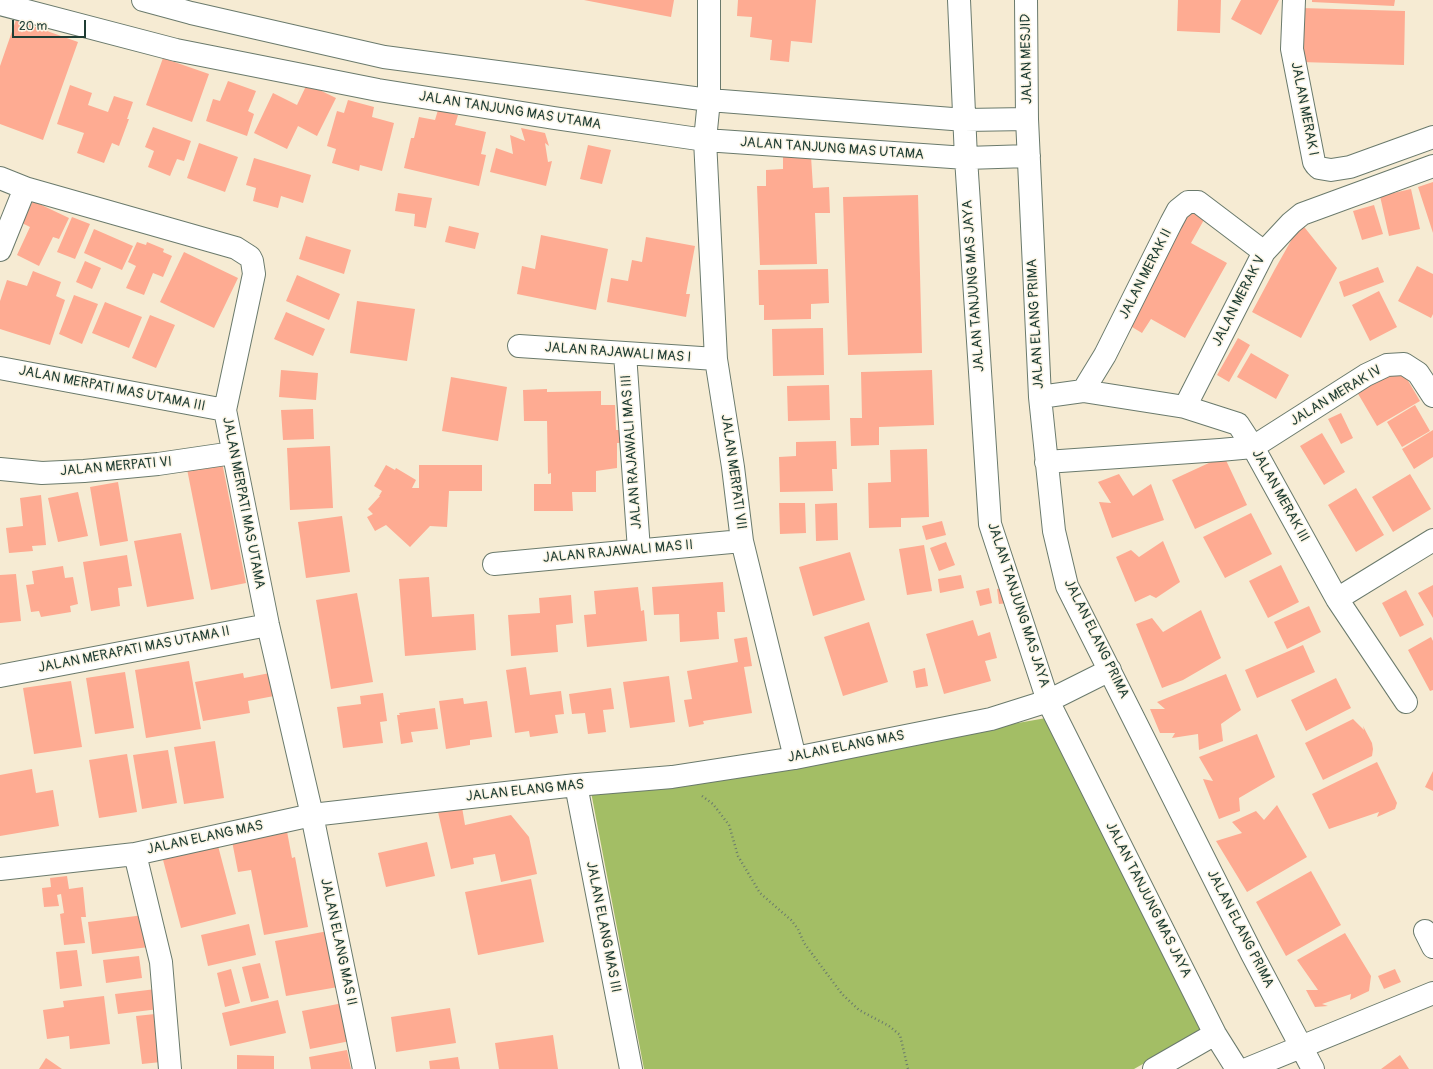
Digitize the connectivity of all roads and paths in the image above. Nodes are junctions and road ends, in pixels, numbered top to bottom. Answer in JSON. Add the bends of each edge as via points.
{"nodes":[{"id":1,"x":143,"y":0,"type":"edge"},
{"id":2,"x":709,"y":0,"type":"edge"},
{"id":3,"x":959,"y":0,"type":"edge"},
{"id":4,"x":1026,"y":0,"type":"edge"},
{"id":5,"x":1040,"y":0,"type":"edge"},
{"id":6,"x":1294,"y":0,"type":"edge"},
{"id":7,"x":0,"y":4,"type":"edge"},
{"id":8,"x":192,"y":7,"type":"edge"},
{"id":9,"x":1026,"y":30,"type":"junction"},
{"id":10,"x":708,"y":100,"type":"junction"},
{"id":11,"x":1027,"y":119,"type":"junction"},
{"id":12,"x":965,"y":120,"type":"junction"},
{"id":13,"x":1433,"y":137,"type":"edge"},
{"id":14,"x":705,"y":140,"type":"junction"},
{"id":15,"x":1029,"y":156,"type":"junction"},
{"id":16,"x":966,"y":158,"type":"junction"},
{"id":17,"x":1433,"y":166,"type":"edge"},
{"id":18,"x":0,"y":178,"type":"edge"},
{"id":19,"x":25,"y":188,"type":"junction"},
{"id":20,"x":0,"y":250,"type":"edge"},
{"id":21,"x":1264,"y":252,"type":"junction"},
{"id":22,"x":519,"y":346,"type":"dead end"},
{"id":23,"x":625,"y":354,"type":"junction"},
{"id":24,"x":716,"y":359,"type":"junction"},
{"id":25,"x":0,"y":368,"type":"edge"},
{"id":26,"x":1083,"y":391,"type":"junction"},
{"id":27,"x":1433,"y":396,"type":"edge"},
{"id":28,"x":1040,"y":397,"type":"junction"},
{"id":29,"x":1185,"y":408,"type":"junction"},
{"id":30,"x":225,"y":410,"type":"junction"},
{"id":31,"x":1253,"y":447,"type":"junction"},
{"id":32,"x":232,"y":453,"type":"junction"},
{"id":33,"x":1046,"y":462,"type":"junction"},
{"id":34,"x":0,"y":469,"type":"edge"},
{"id":35,"x":1433,"y":540,"type":"edge"},
{"id":36,"x":742,"y":541,"type":"junction"},
{"id":37,"x":639,"y":550,"type":"junction"},
{"id":38,"x":494,"y":564,"type":"dead end"},
{"id":39,"x":1337,"y":599,"type":"junction"},
{"id":40,"x":268,"y":625,"type":"junction"},
{"id":41,"x":1110,"y":670,"type":"junction"},
{"id":42,"x":0,"y":676,"type":"edge"},
{"id":43,"x":1054,"y":698,"type":"junction"},
{"id":44,"x":1406,"y":702,"type":"dead end"},
{"id":45,"x":795,"y":758,"type":"junction"},
{"id":46,"x":576,"y":785,"type":"junction"},
{"id":47,"x":701,"y":796,"type":"dead end"},
{"id":48,"x":312,"y":815,"type":"junction"},
{"id":49,"x":135,"y":854,"type":"junction"},
{"id":50,"x":0,"y":869,"type":"edge"},
{"id":51,"x":1433,"y":993,"type":"edge"},
{"id":52,"x":1215,"y":1034,"type":"junction"},
{"id":53,"x":1300,"y":1048,"type":"junction"},
{"id":54,"x":170,"y":1069,"type":"edge"},
{"id":55,"x":364,"y":1069,"type":"edge"},
{"id":56,"x":631,"y":1069,"type":"edge"},
{"id":57,"x":908,"y":1069,"type":"edge"},
{"id":58,"x":1154,"y":1069,"type":"edge"},
{"id":59,"x":1237,"y":1069,"type":"edge"},
{"id":60,"x":1247,"y":1069,"type":"edge"},
{"id":61,"x":1313,"y":1069,"type":"edge"}],
"edges":[{"from":1,"to":8,"type":"street"},
{"from":2,"to":10,"type":"street","name":"JALAN MERPATI VII"},
{"from":3,"to":12,"type":"street","name":"JALAN TANJUNG MAS JAYA"},
{"from":4,"to":9,"type":"street","name":"JALAN MESJID"},
{"from":5,"to":9,"type":"street"},
{"from":6,"to":13,"type":"street","name":"JALAN MERAK I","via":[[1292,49],[1316,166],[1331,170],[1350,167]]},
{"from":7,"to":14,"type":"street","name":"JALAN TANJUNG MAS UTAMA","via":[[176,50],[371,89]]},
{"from":8,"to":10,"type":"street","via":[[384,57]]},
{"from":9,"to":11,"type":"street","name":"JALAN MESJID"},
{"from":10,"to":12,"type":"street"},
{"from":10,"to":14,"type":"street","name":"JALAN MERPATI VII"},
{"from":11,"to":12,"type":"street"},
{"from":11,"to":15,"type":"street","name":"JALAN ELANG PRIMA"},
{"from":12,"to":16,"type":"street","name":"JALAN TANJUNG MAS JAYA"},
{"from":14,"to":16,"type":"street","name":"JALAN TANJUNG MAS UTAMA"},
{"from":14,"to":24,"type":"street","name":"JALAN MERPATI VII"},
{"from":15,"to":16,"type":"street","name":"JALAN TANJUNG MAS UTAMA"},
{"from":15,"to":28,"type":"street","name":"JALAN ELANG PRIMA"},
{"from":16,"to":43,"type":"street","name":"JALAN TANJUNG MAS JAYA","via":[[990,524]]},
{"from":17,"to":21,"type":"street","name":"JALAN MERAK V","via":[[1302,214]]},
{"from":18,"to":19,"type":"street","name":"JALAN MERPATI MAS UTAMA"},
{"from":19,"to":20,"type":"street"},
{"from":19,"to":30,"type":"street","name":"JALAN MERPATI MAS UTAMA","via":[[236,248],[250,257],[254,274]]},
{"from":21,"to":26,"type":"street","name":"JALAN MERAK II","via":[[1198,202],[1188,202],[1178,210],[1105,355]]},
{"from":21,"to":29,"type":"street","name":"JALAN MERAK V"},
{"from":22,"to":23,"type":"street","name":"JALAN RAJAWALI MAS I"},
{"from":23,"to":24,"type":"street","name":"JALAN RAJAWALI MAS I"},
{"from":23,"to":37,"type":"street","name":"JALAN RAJAWALI MAS III"},
{"from":24,"to":36,"type":"street","name":"JALAN MERPATI VII"},
{"from":25,"to":30,"type":"street","name":"JALAN MERPATI MAS UTAMA III"},
{"from":26,"to":28,"type":"street"},
{"from":26,"to":29,"type":"street","name":"JALAN MERAK III"},
{"from":27,"to":31,"type":"street","name":"JALAN MERAK IV","via":[[1418,373],[1404,364],[1387,365],[1366,375]]},
{"from":28,"to":33,"type":"street","name":"JALAN ELANG PRIMA"},
{"from":29,"to":31,"type":"street","name":"JALAN MERAK III","via":[[1238,424]]},
{"from":30,"to":32,"type":"street","name":"JALAN MERPATI MAS UTAMA"},
{"from":31,"to":33,"type":"street"},
{"from":31,"to":39,"type":"street","name":"JALAN MERAK III"},
{"from":32,"to":34,"type":"street","name":"JALAN MERPATI VI","via":[[84,471],[42,473]]},
{"from":32,"to":40,"type":"street","name":"JALAN MERPATI MAS UTAMA"},
{"from":33,"to":41,"type":"street","name":"JALAN ELANG PRIMA","via":[[1054,531],[1067,586]]},
{"from":35,"to":39,"type":"street"},
{"from":36,"to":37,"type":"street","name":"JALAN RAJAWALI MAS II"},
{"from":36,"to":45,"type":"street","name":"JALAN MERPATI VII"},
{"from":37,"to":38,"type":"street","name":"JALAN RAJAWALI MAS II"},
{"from":39,"to":44,"type":"street","name":"JALAN MERAK III"},
{"from":40,"to":42,"type":"street","name":"JALAN MERAPATI MAS UTAMA II"},
{"from":40,"to":48,"type":"street","name":"JALAN MERPATI MAS UTAMA"},
{"from":41,"to":43,"type":"street","name":"JALAN ELANG MAS"},
{"from":41,"to":53,"type":"street","name":"JALAN ELANG PRIMA"},
{"from":43,"to":45,"type":"street","name":"JALAN ELANG MAS","via":[[991,719]]},
{"from":43,"to":52,"type":"street","name":"JALAN TANJUNG MAS JAYA"},
{"from":45,"to":46,"type":"street","name":"JALAN ELANG MAS","via":[[672,777]]},
{"from":46,"to":48,"type":"street","name":"JALAN ELANG MAS"},
{"from":46,"to":56,"type":"street","name":"JALAN ELANG MAS III"},
{"from":47,"to":57,"type":"path","via":[[713,804],[729,825],[738,856],[760,893],[791,920],[804,943],[842,994],[859,1010],[900,1035]]},
{"from":48,"to":49,"type":"street","name":"JALAN ELANG MAS"},
{"from":48,"to":55,"type":"street","name":"JALAN ELANG MAS II"},
{"from":49,"to":50,"type":"street","name":"JALAN ELANG MAS"},
{"from":49,"to":54,"type":"street","via":[[161,962]]},
{"from":51,"to":53,"type":"street"},
{"from":52,"to":58,"type":"street"},
{"from":52,"to":59,"type":"street","name":"JALAN TANJUNG MAS JAYA"},
{"from":53,"to":60,"type":"street"},
{"from":53,"to":61,"type":"street","name":"JALAN ELANG PRIMA"}]}
